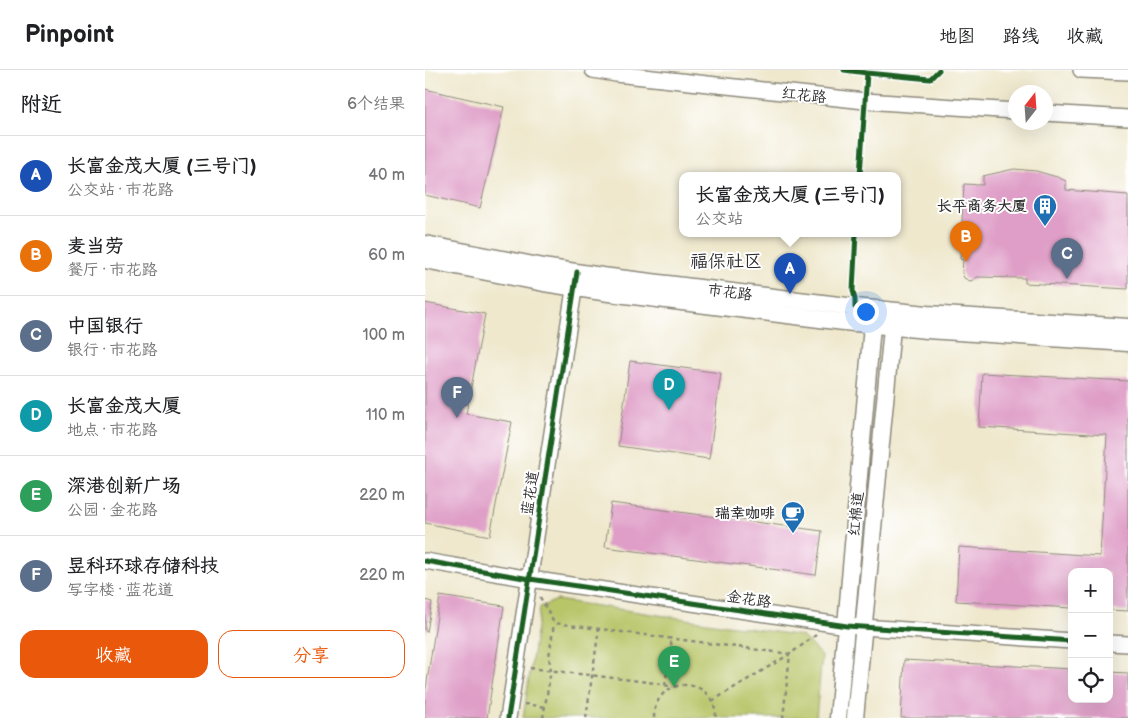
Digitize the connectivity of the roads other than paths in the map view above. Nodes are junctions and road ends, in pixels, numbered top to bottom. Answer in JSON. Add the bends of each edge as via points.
{"nodes":[{"id":1,"x":593,"y":70,"type":"edge"},
{"id":2,"x":1081,"y":70,"type":"edge"},
{"id":3,"x":1128,"y":72,"type":"edge"},
{"id":4,"x":1008,"y":111,"type":"edge"},
{"id":5,"x":1053,"y":113,"type":"edge"},
{"id":6,"x":1128,"y":118,"type":"edge"},
{"id":7,"x":425,"y":244,"type":"edge"},
{"id":8,"x":425,"y":260,"type":"edge"},
{"id":9,"x":576,"y":280,"type":"junction"},
{"id":10,"x":873,"y":317,"type":"junction"},
{"id":11,"x":893,"y":319,"type":"junction"},
{"id":12,"x":1128,"y":327,"type":"edge"},
{"id":13,"x":1128,"y":344,"type":"edge"},
{"id":14,"x":425,"y":561,"type":"edge"},
{"id":15,"x":530,"y":579,"type":"junction"},
{"id":16,"x":839,"y":625,"type":"junction"},
{"id":17,"x":864,"y":628,"type":"junction"},
{"id":18,"x":1068,"y":640,"type":"edge"},
{"id":19,"x":1113,"y":643,"type":"edge"},
{"id":20,"x":1128,"y":644,"type":"edge"},
{"id":21,"x":508,"y":718,"type":"edge"},
{"id":22,"x":838,"y":718,"type":"edge"},
{"id":23,"x":855,"y":718,"type":"edge"}],
"edges":[{"from":1,"to":4,"type":"street","name":"红花路","via":[[865,101]]},
{"from":2,"to":3,"type":"street"},
{"from":5,"to":6,"type":"street"},
{"from":7,"to":9,"type":"main road","name":"市花路"},
{"from":8,"to":9,"type":"main road","name":"市花路"},
{"from":9,"to":10,"type":"main road","name":"市花路"},
{"from":9,"to":15,"type":"street","name":"蓝花道"},
{"from":10,"to":11,"type":"main road","name":"市花路"},
{"from":10,"to":16,"type":"main road","name":"红棉道"},
{"from":11,"to":12,"type":"main road","name":"市花路"},
{"from":11,"to":13,"type":"main road","name":"市花路"},
{"from":11,"to":17,"type":"main road","name":"红棉道"},
{"from":14,"to":15,"type":"street","name":"金花路"},
{"from":15,"to":16,"type":"street","name":"金花路"},
{"from":15,"to":21,"type":"street","name":"蓝花道"},
{"from":16,"to":17,"type":"street","name":"金花路"},
{"from":16,"to":22,"type":"main road","name":"红棉道"},
{"from":17,"to":18,"type":"street","name":"金花路"},
{"from":17,"to":23,"type":"main road","name":"红棉道"},
{"from":19,"to":20,"type":"street"}]}
